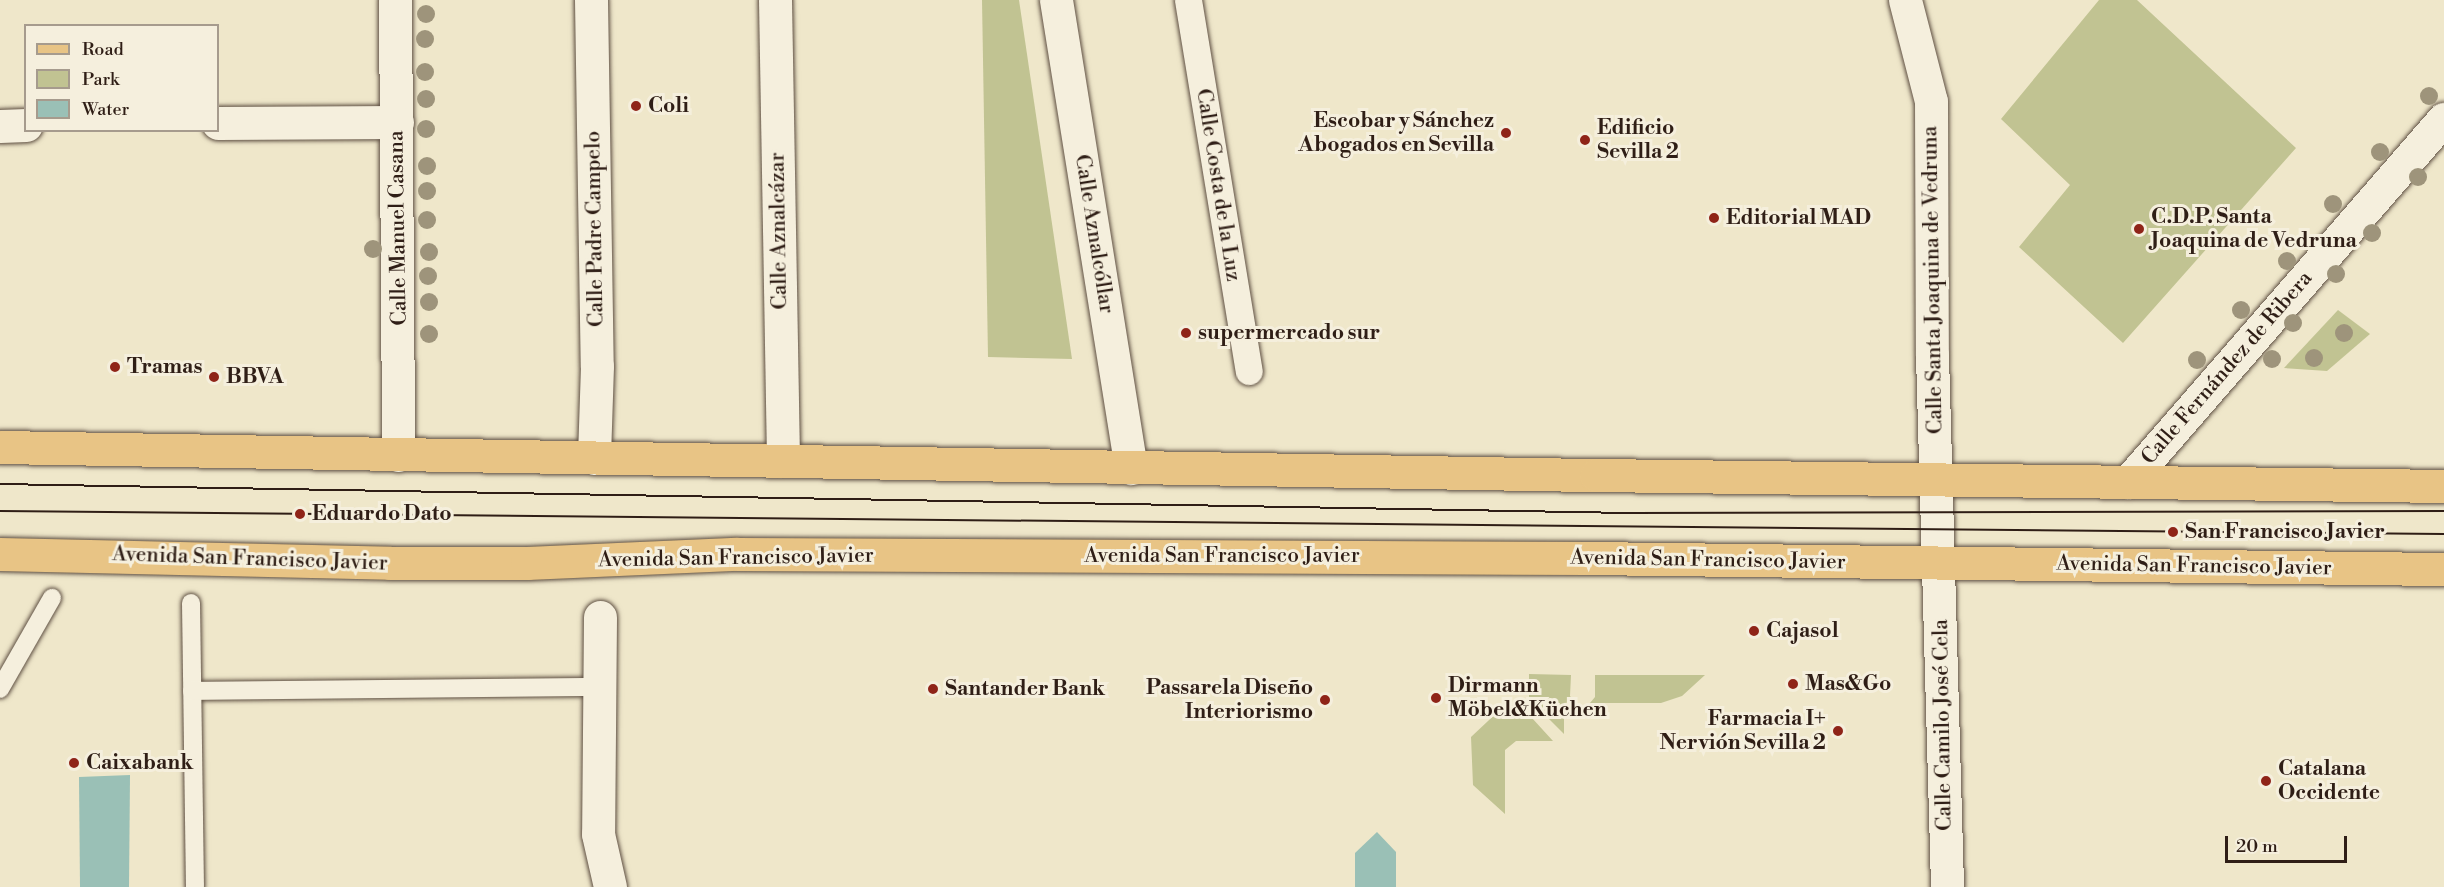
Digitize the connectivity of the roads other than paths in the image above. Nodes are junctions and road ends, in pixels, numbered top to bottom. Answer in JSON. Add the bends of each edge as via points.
{"nodes":[{"id":1,"x":395,"y":0,"type":"edge"},
{"id":2,"x":591,"y":0,"type":"edge"},
{"id":3,"x":775,"y":0,"type":"edge"},
{"id":4,"x":1056,"y":0,"type":"edge"},
{"id":5,"x":1188,"y":0,"type":"edge"},
{"id":6,"x":1905,"y":0,"type":"edge"},
{"id":7,"x":2444,"y":119,"type":"edge"},
{"id":8,"x":397,"y":122,"type":"junction"},
{"id":9,"x":219,"y":123,"type":"edge"},
{"id":10,"x":24,"y":125,"type":"edge"},
{"id":11,"x":0,"y":126,"type":"edge"},
{"id":12,"x":1249,"y":371,"type":"dead end"},
{"id":13,"x":0,"y":447,"type":"edge"},
{"id":14,"x":398,"y":455,"type":"junction"},
{"id":15,"x":594,"y":458,"type":"junction"},
{"id":16,"x":783,"y":462,"type":"junction"},
{"id":17,"x":1131,"y":468,"type":"junction"},
{"id":18,"x":1936,"y":480,"type":"junction"},
{"id":19,"x":2128,"y":482,"type":"junction"},
{"id":20,"x":2444,"y":486,"type":"edge"},
{"id":21,"x":0,"y":554,"type":"edge"},
{"id":22,"x":1938,"y":563,"type":"junction"},
{"id":23,"x":2444,"y":569,"type":"edge"},
{"id":24,"x":52,"y":598,"type":"dead end"},
{"id":25,"x":191,"y":603,"type":"dead end"},
{"id":26,"x":600,"y":616,"type":"dead end"},
{"id":27,"x":600,"y":687,"type":"junction"},
{"id":28,"x":0,"y":689,"type":"edge"},
{"id":29,"x":192,"y":691,"type":"junction"},
{"id":30,"x":195,"y":887,"type":"edge"},
{"id":31,"x":610,"y":887,"type":"edge"},
{"id":32,"x":1947,"y":887,"type":"edge"}],
"edges":[{"from":1,"to":8,"type":"street","name":"Calle Manuel Casana"},
{"from":2,"to":15,"type":"street","name":"Calle Padre Campelo","via":[[597,366]]},
{"from":3,"to":16,"type":"street","name":"Calle Aznalcázar"},
{"from":4,"to":17,"type":"street","name":"Calle Aznalcóllar"},
{"from":5,"to":12,"type":"street","name":"Calle Costa de la Luz"},
{"from":6,"to":18,"type":"street","name":"Calle Santa Joaquina de Vedruna","via":[[1930,101]]},
{"from":7,"to":19,"type":"street","name":"Calle Fernández de Ribera"},
{"from":8,"to":9,"type":"street"},
{"from":8,"to":14,"type":"street","name":"Calle Manuel Casana"},
{"from":10,"to":11,"type":"street"},
{"from":13,"to":14,"type":"main road"},
{"from":14,"to":15,"type":"main road"},
{"from":15,"to":16,"type":"main road"},
{"from":16,"to":17,"type":"main road"},
{"from":17,"to":18,"type":"main road"},
{"from":18,"to":19,"type":"main road"},
{"from":18,"to":22,"type":"street","name":"Calle Santa Joaquina de Vedruna"},
{"from":19,"to":20,"type":"main road"},
{"from":21,"to":22,"type":"main road","name":"Avenida San Francisco Javier","via":[[390,563],[527,563],[738,554]]},
{"from":22,"to":23,"type":"main road","name":"Avenida San Francisco Javier"},
{"from":22,"to":32,"type":"street","name":"Calle Camilo José Cela"},
{"from":24,"to":28,"type":"lane"},
{"from":25,"to":29,"type":"lane"},
{"from":26,"to":27,"type":"street"},
{"from":27,"to":29,"type":"lane"},
{"from":27,"to":31,"type":"street","via":[[598,834]]},
{"from":29,"to":30,"type":"lane"}]}
